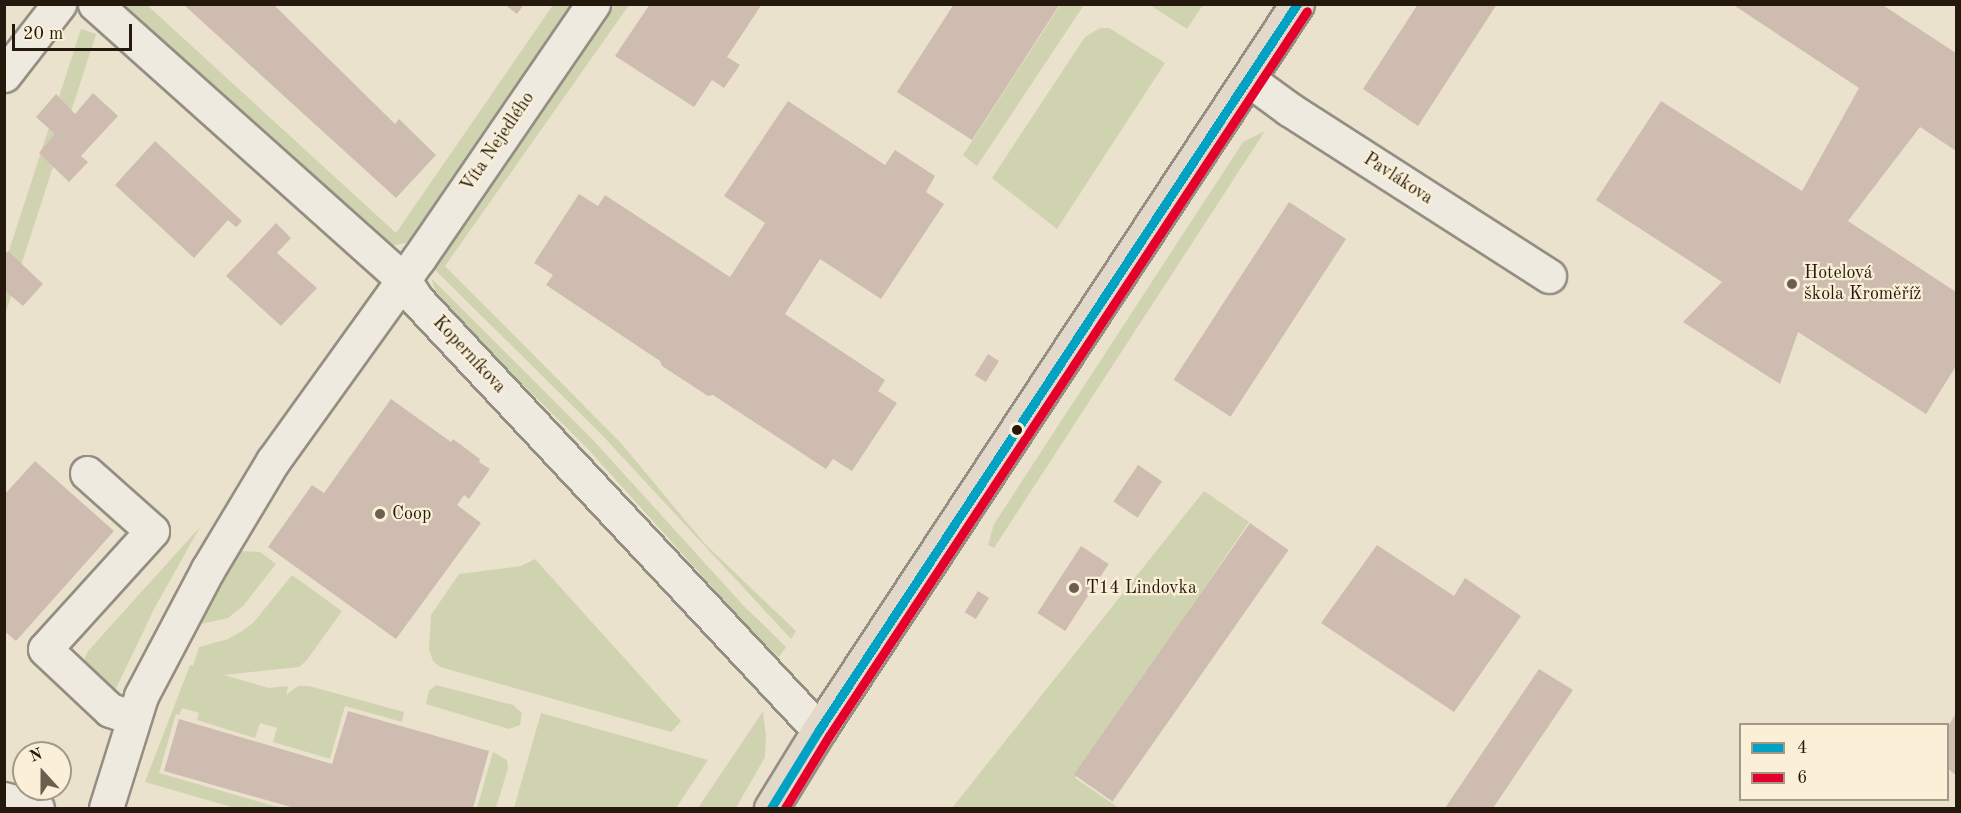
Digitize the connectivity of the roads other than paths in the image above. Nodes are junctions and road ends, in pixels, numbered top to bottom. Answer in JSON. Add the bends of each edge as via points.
{"nodes":[{"id":1,"x":59,"y":4,"type":"edge"},
{"id":2,"x":96,"y":4,"type":"edge"},
{"id":3,"x":593,"y":4,"type":"edge"},
{"id":4,"x":1297,"y":4,"type":"edge"},
{"id":5,"x":4,"y":75,"type":"edge"},
{"id":6,"x":1248,"y":79,"type":"junction"},
{"id":7,"x":1549,"y":276,"type":"dead end"},
{"id":8,"x":404,"y":280,"type":"junction"},
{"id":9,"x":87,"y":473,"type":"dead end"},
{"id":10,"x":138,"y":707,"type":"junction"},
{"id":11,"x":819,"y":730,"type":"junction"},
{"id":12,"x":4,"y":799,"type":"edge"},
{"id":13,"x":37,"y":808,"type":"edge"},
{"id":14,"x":106,"y":808,"type":"edge"},
{"id":15,"x":771,"y":808,"type":"edge"}],
"edges":[{"from":1,"to":5,"type":"street"},
{"from":2,"to":8,"type":"street","name":"Koperníkova"},
{"from":3,"to":8,"type":"street","name":"Víta Nejedlého"},
{"from":4,"to":6,"type":"main road"},
{"from":6,"to":7,"type":"street","name":"Pavlákova"},
{"from":6,"to":11,"type":"main road"},
{"from":8,"to":10,"type":"street","name":"Víta Nejedlého","via":[[273,461],[208,569]]},
{"from":8,"to":11,"type":"street","name":"Koperníkova","via":[[417,300]]},
{"from":9,"to":10,"type":"street","via":[[152,531],[45,649],[110,710]]},
{"from":10,"to":14,"type":"street","name":"Víta Nejedlého"},
{"from":11,"to":15,"type":"main road"},
{"from":12,"to":13,"type":"street"}]}
